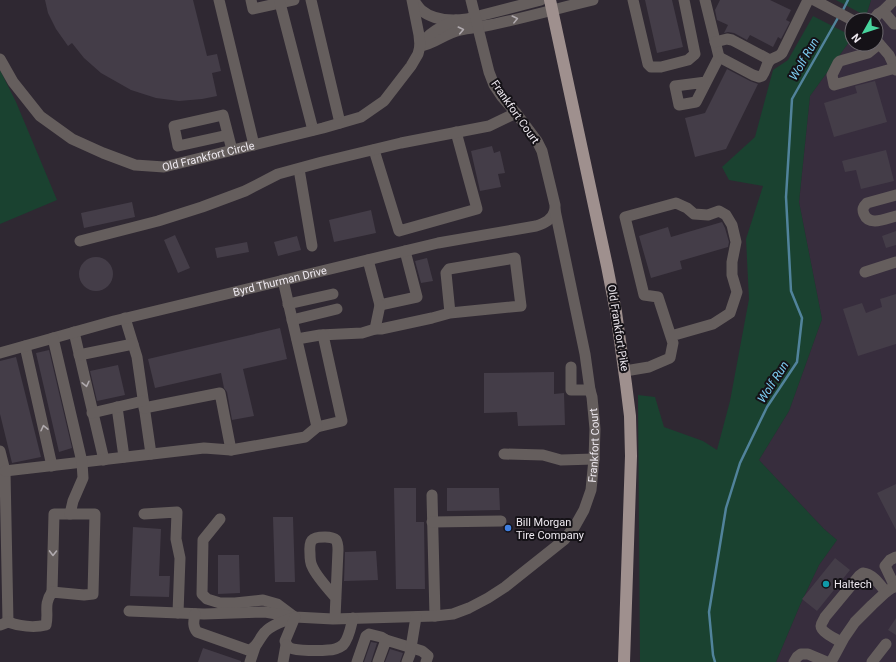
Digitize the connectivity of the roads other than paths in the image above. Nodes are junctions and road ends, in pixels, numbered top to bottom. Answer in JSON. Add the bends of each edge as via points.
{"nodes":[{"id":1,"x":219,"y":0,"type":"edge"},
{"id":2,"x":251,"y":0,"type":"edge"},
{"id":3,"x":294,"y":0,"type":"edge"},
{"id":4,"x":311,"y":0,"type":"edge"},
{"id":5,"x":412,"y":0,"type":"edge"},
{"id":6,"x":471,"y":0,"type":"edge"},
{"id":7,"x":541,"y":0,"type":"edge"},
{"id":8,"x":593,"y":0,"type":"edge"},
{"id":9,"x":633,"y":0,"type":"edge"},
{"id":10,"x":684,"y":0,"type":"edge"},
{"id":11,"x":705,"y":0,"type":"edge"},
{"id":12,"x":808,"y":0,"type":"edge"},
{"id":13,"x":814,"y":0,"type":"edge"},
{"id":14,"x":894,"y":0,"type":"edge"},
{"id":15,"x":280,"y":3,"type":"junction"},
{"id":16,"x":551,"y":5,"type":"edge"},
{"id":17,"x":883,"y":11,"type":"joint"},
{"id":18,"x":844,"y":16,"type":"edge"},
{"id":19,"x":458,"y":20,"type":"junction"},
{"id":20,"x":476,"y":22,"type":"junction"},
{"id":21,"x":896,"y":24,"type":"edge"},
{"id":22,"x":715,"y":42,"type":"junction"},
{"id":23,"x":420,"y":46,"type":"junction"},
{"id":24,"x":869,"y":52,"type":"edge"},
{"id":25,"x":892,"y":52,"type":"edge"},
{"id":26,"x":719,"y":57,"type":"junction"},
{"id":27,"x":0,"y":59,"type":"edge"},
{"id":28,"x":770,"y":60,"type":"junction"},
{"id":29,"x":896,"y":69,"type":"edge"},
{"id":30,"x":706,"y":82,"type":"dead end"},
{"id":31,"x":516,"y":113,"type":"junction"},
{"id":32,"x":340,"y":123,"type":"junction"},
{"id":33,"x":313,"y":130,"type":"junction"},
{"id":34,"x":456,"y":132,"type":"junction"},
{"id":35,"x":228,"y":135,"type":"junction"},
{"id":36,"x":254,"y":145,"type":"junction"},
{"id":37,"x":232,"y":150,"type":"junction"},
{"id":38,"x":374,"y":150,"type":"junction"},
{"id":39,"x":299,"y":169,"type":"junction"},
{"id":40,"x":896,"y":195,"type":"edge"},
{"id":41,"x":555,"y":210,"type":"junction"},
{"id":42,"x":896,"y":216,"type":"edge"},
{"id":43,"x":80,"y":241,"type":"dead end"},
{"id":44,"x":312,"y":246,"type":"dead end"},
{"id":45,"x":405,"y":251,"type":"junction"},
{"id":46,"x":368,"y":260,"type":"junction"},
{"id":47,"x":896,"y":262,"type":"edge"},
{"id":48,"x":865,"y":272,"type":"dead end"},
{"id":49,"x":283,"y":280,"type":"junction"},
{"id":50,"x":333,"y":294,"type":"dead end"},
{"id":51,"x":288,"y":304,"type":"junction"},
{"id":52,"x":380,"y":305,"type":"junction"},
{"id":53,"x":337,"y":309,"type":"dead end"},
{"id":54,"x":450,"y":313,"type":"junction"},
{"id":55,"x":125,"y":318,"type":"junction"},
{"id":56,"x":292,"y":320,"type":"junction"},
{"id":57,"x":375,"y":329,"type":"junction"},
{"id":58,"x":74,"y":332,"type":"junction"},
{"id":59,"x":323,"y":335,"type":"junction"},
{"id":60,"x":671,"y":336,"type":"junction"},
{"id":61,"x":54,"y":338,"type":"junction"},
{"id":62,"x":297,"y":340,"type":"junction"},
{"id":63,"x":133,"y":344,"type":"junction"},
{"id":64,"x":25,"y":346,"type":"junction"},
{"id":65,"x":0,"y":353,"type":"edge"},
{"id":66,"x":79,"y":355,"type":"junction"},
{"id":67,"x":571,"y":367,"type":"dead end"},
{"id":68,"x":625,"y":371,"type":"junction"},
{"id":69,"x":590,"y":390,"type":"junction"},
{"id":70,"x":144,"y":404,"type":"junction"},
{"id":71,"x":117,"y":407,"type":"junction"},
{"id":72,"x":92,"y":412,"type":"junction"},
{"id":73,"x":317,"y":427,"type":"junction"},
{"id":74,"x":231,"y":450,"type":"junction"},
{"id":75,"x":0,"y":452,"type":"edge"},
{"id":76,"x":151,"y":454,"type":"junction"},
{"id":77,"x":504,"y":454,"type":"dead end"},
{"id":78,"x":124,"y":458,"type":"junction"},
{"id":79,"x":594,"y":459,"type":"junction"},
{"id":80,"x":104,"y":460,"type":"junction"},
{"id":81,"x":82,"y":462,"type":"junction"},
{"id":82,"x":52,"y":466,"type":"junction"},
{"id":83,"x":5,"y":471,"type":"junction"},
{"id":84,"x":432,"y":495,"type":"dead end"},
{"id":85,"x":70,"y":514,"type":"junction"},
{"id":86,"x":144,"y":514,"type":"dead end"},
{"id":87,"x":220,"y":519,"type":"dead end"},
{"id":88,"x":501,"y":521,"type":"dead end"},
{"id":89,"x":432,"y":522,"type":"junction"},
{"id":90,"x":896,"y":556,"type":"edge"},
{"id":91,"x":893,"y":588,"type":"edge"},
{"id":92,"x":52,"y":592,"type":"junction"},
{"id":93,"x":336,"y":598,"type":"junction"},
{"id":94,"x":129,"y":611,"type":"dead end"},
{"id":95,"x":178,"y":613,"type":"junction"},
{"id":96,"x":195,"y":614,"type":"junction"},
{"id":97,"x":435,"y":616,"type":"junction"},
{"id":98,"x":295,"y":617,"type":"junction"},
{"id":99,"x":416,"y":617,"type":"junction"},
{"id":100,"x":335,"y":618,"type":"junction"},
{"id":101,"x":353,"y":618,"type":"junction"},
{"id":102,"x":4,"y":623,"type":"edge"},
{"id":103,"x":386,"y":640,"type":"junction"},
{"id":104,"x":841,"y":642,"type":"junction"},
{"id":105,"x":886,"y":644,"type":"dead end"},
{"id":106,"x":286,"y":645,"type":"junction"},
{"id":107,"x":255,"y":647,"type":"junction"},
{"id":108,"x":411,"y":647,"type":"junction"},
{"id":109,"x":430,"y":660,"type":"edge"},
{"id":110,"x":250,"y":662,"type":"edge"},
{"id":111,"x":283,"y":662,"type":"edge"},
{"id":112,"x":357,"y":662,"type":"edge"},
{"id":113,"x":378,"y":662,"type":"edge"},
{"id":114,"x":407,"y":662,"type":"edge"},
{"id":115,"x":624,"y":662,"type":"edge"},
{"id":116,"x":794,"y":662,"type":"edge"},
{"id":117,"x":827,"y":662,"type":"edge"},
{"id":118,"x":831,"y":662,"type":"edge"},
{"id":119,"x":872,"y":662,"type":"edge"}],
"edges":[{"from":1,"to":36,"type":"street"},
{"from":2,"to":15,"type":"street","via":[[253,9]]},
{"from":3,"to":15,"type":"street"},
{"from":4,"to":32,"type":"street"},
{"from":5,"to":19,"type":"street","via":[[436,18]]},
{"from":5,"to":23,"type":"street","name":"Old Frankfort Circle"},
{"from":6,"to":20,"type":"street","name":"Frankfort Court"},
{"from":7,"to":20,"type":"street"},
{"from":8,"to":16,"type":"street"},
{"from":9,"to":10,"type":"street","via":[[648,64],[651,67],[688,60],[695,54]]},
{"from":11,"to":22,"type":"street"},
{"from":12,"to":28,"type":"street","via":[[782,53]]},
{"from":13,"to":18,"type":"street"},
{"from":14,"to":17,"type":"street"},
{"from":15,"to":33,"type":"street"},
{"from":20,"to":16,"type":"street","one_way":true,"via":[[490,25]]},
{"from":16,"to":68,"type":"main road","name":"Old Frankfort Pike","via":[[607,266]]},
{"from":17,"to":21,"type":"street"},
{"from":19,"to":20,"type":"street"},
{"from":19,"to":23,"type":"street","name":"Old Frankfort Circle","via":[[432,33]]},
{"from":23,"to":20,"type":"street","one_way":true,"via":[[433,43]]},
{"from":20,"to":31,"type":"street","name":"Frankfort Court","via":[[494,85]]},
{"from":22,"to":26,"type":"street"},
{"from":22,"to":28,"type":"street","via":[[732,40]]},
{"from":23,"to":32,"type":"street","name":"Old Frankfort Circle","via":[[412,66],[384,101],[361,117]]},
{"from":24,"to":29,"type":"street","via":[[840,61],[832,75],[834,85]]},
{"from":25,"to":29,"type":"street"},
{"from":26,"to":28,"type":"street","via":[[759,77],[765,72]]},
{"from":26,"to":30,"type":"street"},
{"from":27,"to":37,"type":"street","name":"Old Frankfort Circle","via":[[13,82],[40,116],[72,139],[103,153],[135,165],[164,167]]},
{"from":31,"to":34,"type":"street","via":[[489,126]]},
{"from":31,"to":41,"type":"street","name":"Frankfort Court","via":[[542,152]]},
{"from":32,"to":33,"type":"street","name":"Old Frankfort Circle"},
{"from":33,"to":36,"type":"street","name":"Old Frankfort Circle"},
{"from":34,"to":38,"type":"street"},
{"from":34,"to":38,"type":"street","via":[[477,209],[399,231]]},
{"from":35,"to":35,"type":"street","via":[[224,115],[174,126],[178,146]]},
{"from":35,"to":37,"type":"street"},
{"from":36,"to":37,"type":"street","name":"Old Frankfort Circle"},
{"from":38,"to":39,"type":"street"},
{"from":39,"to":43,"type":"street","via":[[278,174],[245,191],[165,219]]},
{"from":39,"to":44,"type":"street"},
{"from":40,"to":42,"type":"street","via":[[867,203],[862,210],[864,217],[873,222]]},
{"from":41,"to":45,"type":"street","name":"Byrd Thurman Drive","via":[[550,220],[536,226]]},
{"from":41,"to":69,"type":"street","name":"Frankfort Court"},
{"from":45,"to":46,"type":"street","name":"Byrd Thurman Drive"},
{"from":45,"to":52,"type":"street","via":[[417,297]]},
{"from":46,"to":49,"type":"street","name":"Byrd Thurman Drive"},
{"from":46,"to":52,"type":"street"},
{"from":47,"to":48,"type":"street"},
{"from":49,"to":51,"type":"street"},
{"from":49,"to":55,"type":"street","name":"Byrd Thurman Drive"},
{"from":50,"to":51,"type":"street"},
{"from":51,"to":56,"type":"street"},
{"from":52,"to":57,"type":"street"},
{"from":53,"to":56,"type":"street"},
{"from":54,"to":54,"type":"street","via":[[446,273],[449,269],[515,258],[521,306]]},
{"from":54,"to":57,"type":"street"},
{"from":55,"to":58,"type":"street","name":"Byrd Thurman Drive"},
{"from":55,"to":63,"type":"street"},
{"from":56,"to":62,"type":"street"},
{"from":57,"to":59,"type":"street","via":[[362,333]]},
{"from":58,"to":61,"type":"street","name":"Byrd Thurman Drive"},
{"from":58,"to":66,"type":"street"},
{"from":59,"to":62,"type":"street"},
{"from":59,"to":73,"type":"street","via":[[342,421]]},
{"from":60,"to":60,"type":"street","via":[[658,297],[644,295],[625,217],[676,203],[694,214],[708,216],[719,211],[726,215],[732,225],[736,242],[732,275],[737,292],[730,313],[713,324]]},
{"from":60,"to":68,"type":"street","via":[[673,343],[670,358],[649,367]]},
{"from":61,"to":64,"type":"street","name":"Byrd Thurman Drive"},
{"from":61,"to":81,"type":"street"},
{"from":62,"to":73,"type":"street"},
{"from":63,"to":66,"type":"street"},
{"from":63,"to":70,"type":"street"},
{"from":64,"to":65,"type":"street","name":"Byrd Thurman Drive"},
{"from":82,"to":64,"type":"street","one_way":true},
{"from":66,"to":72,"type":"street","one_way":true},
{"from":67,"to":69,"type":"street","via":[[571,390]]},
{"from":68,"to":115,"type":"main road","name":"Old Frankfort Pike","via":[[631,456]]},
{"from":69,"to":79,"type":"street","name":"Frankfort Court","via":[[595,429]]},
{"from":70,"to":71,"type":"street"},
{"from":70,"to":74,"type":"street","via":[[220,393]]},
{"from":70,"to":76,"type":"street"},
{"from":71,"to":72,"type":"street"},
{"from":71,"to":78,"type":"street"},
{"from":72,"to":80,"type":"street"},
{"from":73,"to":74,"type":"street","via":[[305,437]]},
{"from":74,"to":76,"type":"street","via":[[204,448]]},
{"from":75,"to":83,"type":"street"},
{"from":76,"to":78,"type":"street"},
{"from":77,"to":79,"type":"street","via":[[543,456],[561,460]]},
{"from":78,"to":80,"type":"street"},
{"from":79,"to":97,"type":"street","name":"Frankfort Court","via":[[591,490],[584,510],[564,540],[488,598],[453,614]]},
{"from":80,"to":81,"type":"street"},
{"from":81,"to":82,"type":"street"},
{"from":81,"to":85,"type":"street","via":[[83,478]]},
{"from":82,"to":83,"type":"street"},
{"from":83,"to":102,"type":"street"},
{"from":84,"to":89,"type":"street"},
{"from":85,"to":92,"type":"street","one_way":true,"via":[[54,514]]},
{"from":85,"to":92,"type":"street","via":[[95,514],[92,594]]},
{"from":86,"to":95,"type":"street","via":[[177,512],[176,539],[180,558]]},
{"from":87,"to":98,"type":"street","via":[[202,540],[202,594],[207,599],[220,603],[263,600],[277,604]]},
{"from":88,"to":89,"type":"street"},
{"from":89,"to":97,"type":"street"},
{"from":90,"to":91,"type":"street","via":[[885,566]]},
{"from":91,"to":104,"type":"street","via":[[855,622]]},
{"from":91,"to":104,"type":"street","via":[[868,574],[863,573],[859,576],[820,624],[825,632]]},
{"from":92,"to":102,"type":"street","via":[[46,605],[46,625]]},
{"from":93,"to":93,"type":"street","via":[[338,543],[332,538],[314,538],[309,545],[311,564]]},
{"from":93,"to":100,"type":"street"},
{"from":94,"to":95,"type":"street","name":"Frankfort Court"},
{"from":95,"to":96,"type":"street","name":"Frankfort Court"},
{"from":96,"to":98,"type":"street","name":"Frankfort Court","via":[[265,612]]},
{"from":96,"to":107,"type":"street","via":[[194,629],[197,632],[248,650]]},
{"from":97,"to":99,"type":"street","name":"Frankfort Court"},
{"from":98,"to":100,"type":"street","name":"Frankfort Court"},
{"from":98,"to":106,"type":"street","via":[[285,641]]},
{"from":98,"to":107,"type":"street","via":[[265,631]]},
{"from":99,"to":101,"type":"street","name":"Frankfort Court"},
{"from":99,"to":108,"type":"street"},
{"from":100,"to":101,"type":"street","name":"Frankfort Court"},
{"from":101,"to":106,"type":"street","via":[[348,636],[340,647],[329,650],[305,650],[293,649]]},
{"from":103,"to":108,"type":"street"},
{"from":103,"to":112,"type":"street","via":[[369,634],[366,636]]},
{"from":103,"to":113,"type":"street"},
{"from":104,"to":118,"type":"street"},
{"from":105,"to":119,"type":"street"},
{"from":106,"to":111,"type":"street"},
{"from":107,"to":110,"type":"street"},
{"from":108,"to":109,"type":"street","via":[[422,651]]},
{"from":108,"to":114,"type":"street"},
{"from":116,"to":117,"type":"street","via":[[801,654],[808,654]]}]}
